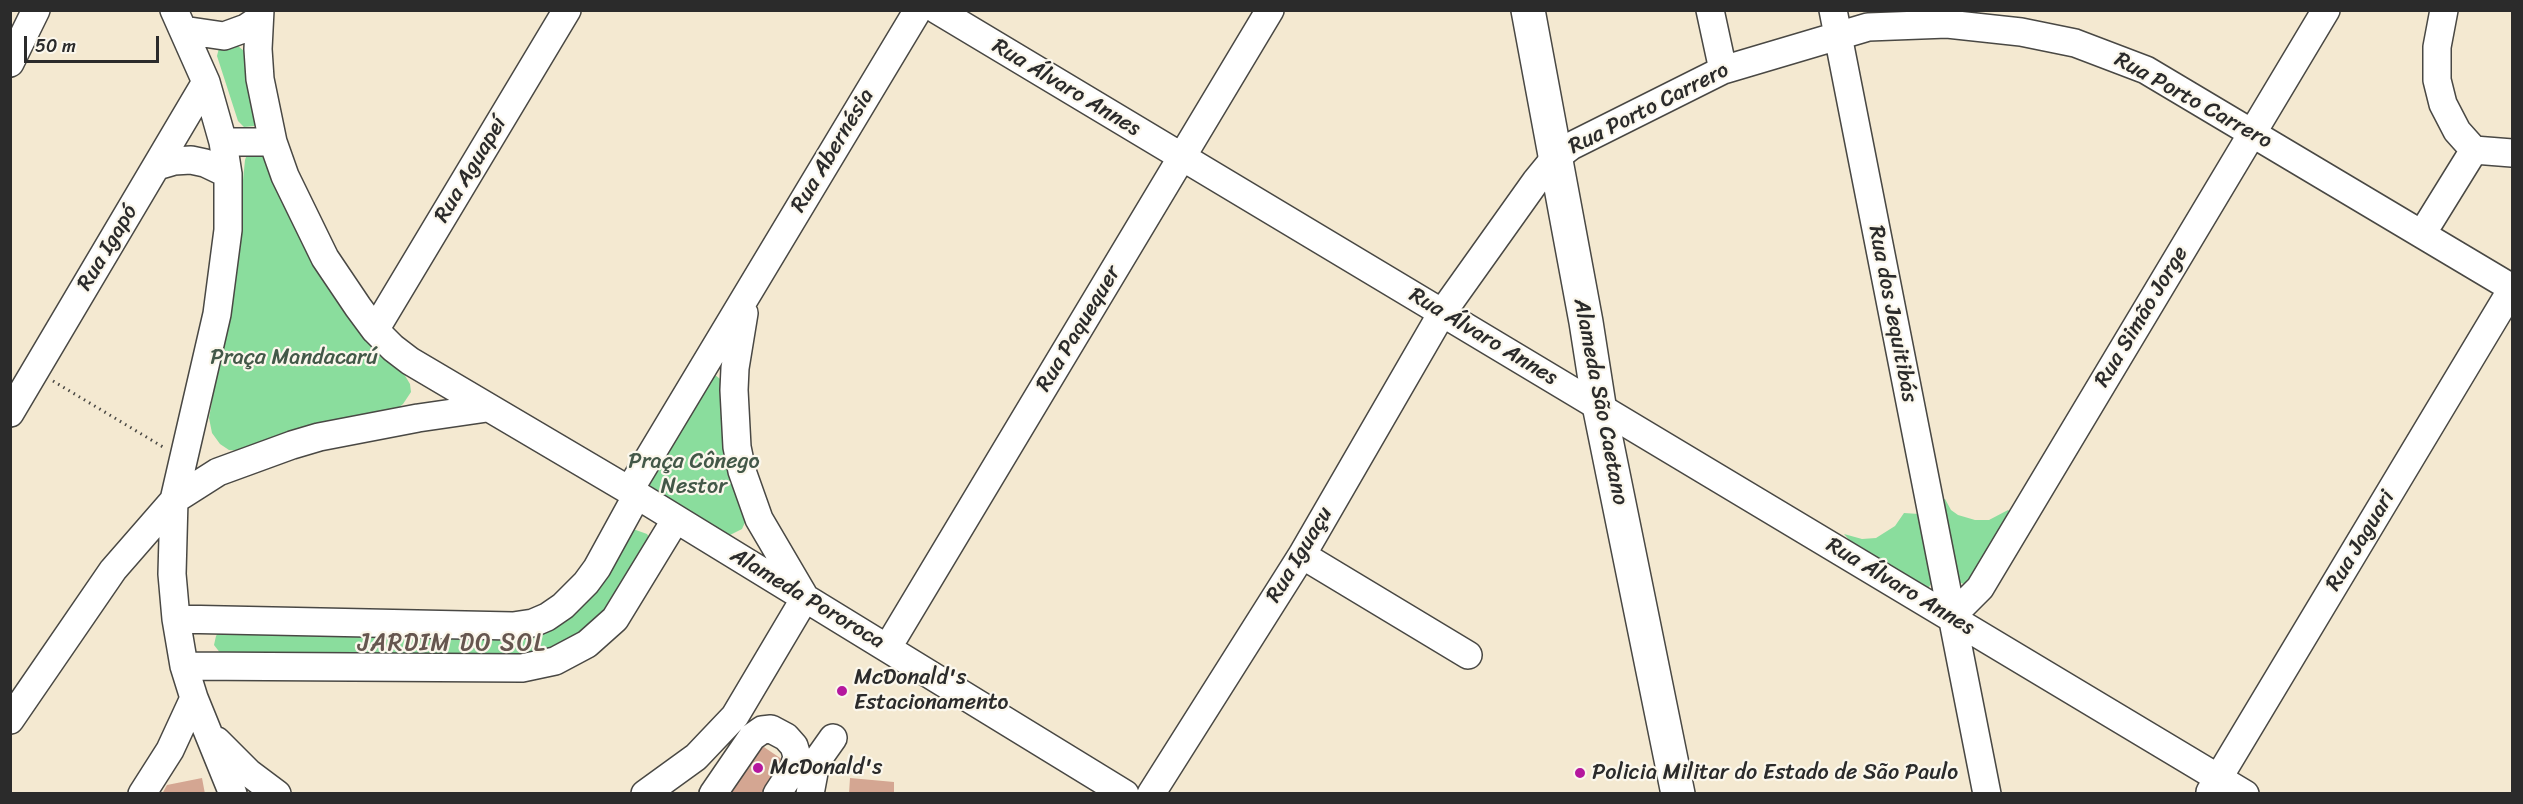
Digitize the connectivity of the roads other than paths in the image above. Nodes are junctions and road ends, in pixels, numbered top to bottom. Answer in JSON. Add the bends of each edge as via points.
{"nodes":[{"id":1,"x":36,"y":10,"type":"edge"},
{"id":2,"x":567,"y":10,"type":"edge"},
{"id":3,"x":918,"y":10,"type":"edge"},
{"id":4,"x":937,"y":10,"type":"edge"},
{"id":5,"x":1270,"y":10,"type":"edge"},
{"id":6,"x":1528,"y":10,"type":"edge"},
{"id":7,"x":1710,"y":10,"type":"edge"},
{"id":8,"x":2326,"y":10,"type":"edge"},
{"id":9,"x":2444,"y":10,"type":"edge"},
{"id":10,"x":259,"y":15,"type":"edge"},
{"id":11,"x":1873,"y":19,"type":"edge"},
{"id":12,"x":179,"y":20,"type":"edge"},
{"id":13,"x":1836,"y":23,"type":"edge"},
{"id":14,"x":10,"y":63,"type":"edge"},
{"id":15,"x":1723,"y":70,"type":"junction"},
{"id":16,"x":206,"y":82,"type":"junction"},
{"id":17,"x":2252,"y":132,"type":"junction"},
{"id":18,"x":224,"y":142,"type":"junction"},
{"id":19,"x":273,"y":142,"type":"junction"},
{"id":20,"x":2474,"y":150,"type":"junction"},
{"id":21,"x":2512,"y":153,"type":"edge"},
{"id":22,"x":1182,"y":157,"type":"junction"},
{"id":23,"x":1554,"y":159,"type":"junction"},
{"id":24,"x":157,"y":166,"type":"junction"},
{"id":25,"x":228,"y":174,"type":"junction"},
{"id":26,"x":2422,"y":234,"type":"junction"},
{"id":27,"x":2512,"y":289,"type":"edge"},
{"id":28,"x":749,"y":292,"type":"junction"},
{"id":29,"x":1442,"y":313,"type":"junction"},
{"id":30,"x":375,"y":330,"type":"junction"},
{"id":31,"x":1599,"y":405,"type":"junction"},
{"id":32,"x":487,"y":408,"type":"junction"},
{"id":33,"x":10,"y":413,"type":"edge"},
{"id":34,"x":633,"y":493,"type":"junction"},
{"id":35,"x":174,"y":500,"type":"junction"},
{"id":36,"x":676,"y":519,"type":"junction"},
{"id":37,"x":759,"y":519,"type":"junction"},
{"id":38,"x":722,"y":547,"type":"junction"},
{"id":39,"x":1302,"y":555,"type":"junction"},
{"id":40,"x":805,"y":598,"type":"junction"},
{"id":41,"x":1951,"y":618,"type":"junction"},
{"id":42,"x":176,"y":620,"type":"junction"},
{"id":43,"x":888,"y":647,"type":"junction"},
{"id":44,"x":1468,"y":655,"type":"dead end"},
{"id":45,"x":184,"y":666,"type":"junction"},
{"id":46,"x":194,"y":698,"type":"junction"},
{"id":47,"x":10,"y":720,"type":"edge"},
{"id":48,"x":207,"y":729,"type":"junction"},
{"id":49,"x":832,"y":738,"type":"dead end"},
{"id":50,"x":2214,"y":786,"type":"edge"},
{"id":51,"x":142,"y":794,"type":"edge"},
{"id":52,"x":233,"y":794,"type":"edge"},
{"id":53,"x":277,"y":794,"type":"edge"},
{"id":54,"x":645,"y":794,"type":"edge"},
{"id":55,"x":713,"y":794,"type":"edge"},
{"id":56,"x":777,"y":794,"type":"edge"},
{"id":57,"x":810,"y":794,"type":"edge"},
{"id":58,"x":1125,"y":794,"type":"edge"},
{"id":59,"x":1151,"y":794,"type":"edge"},
{"id":60,"x":1677,"y":794,"type":"edge"},
{"id":61,"x":1987,"y":794,"type":"edge"},
{"id":62,"x":2245,"y":794,"type":"edge"}],
"edges":[{"from":1,"to":14,"type":"street"},
{"from":2,"to":30,"type":"street","name":"Rua Aguapeí"},
{"from":3,"to":28,"type":"street","name":"Rua Abernésia"},
{"from":4,"to":22,"type":"street","name":"Rua Álvaro Annes"},
{"from":5,"to":22,"type":"street","name":"Rua Paquequer"},
{"from":6,"to":23,"type":"main road","name":"Alameda São Caetano"},
{"from":7,"to":15,"type":"street"},
{"from":8,"to":17,"type":"street","name":"Rua Simão Jorge"},
{"from":9,"to":20,"type":"street","via":[[2437,47],[2437,80],[2443,104],[2457,131]]},
{"from":10,"to":12,"type":"street","via":[[246,28],[224,36]]},
{"from":10,"to":19,"type":"street","via":[[260,79]]},
{"from":11,"to":13,"type":"street","name":"Rua Porto Carrero"},
{"from":11,"to":17,"type":"street","name":"Rua Porto Carrero","via":[[2022,32],[2075,43],[2146,70]]},
{"from":12,"to":16,"type":"street"},
{"from":13,"to":15,"type":"street","name":"Rua Porto Carrero"},
{"from":13,"to":41,"type":"street","name":"Rua dos Jequitibás"},
{"from":15,"to":23,"type":"street","name":"Rua Porto Carrero","via":[[1571,146]]},
{"from":16,"to":18,"type":"street"},
{"from":16,"to":24,"type":"street","name":"Rua Igapó"},
{"from":17,"to":26,"type":"street","name":"Rua Porto Carrero"},
{"from":17,"to":41,"type":"street","name":"Rua Simão Jorge","via":[[1980,588]]},
{"from":18,"to":19,"type":"street"},
{"from":18,"to":25,"type":"street"},
{"from":19,"to":30,"type":"street","via":[[294,197],[325,258]]},
{"from":20,"to":21,"type":"street"},
{"from":20,"to":26,"type":"street"},
{"from":22,"to":29,"type":"street","name":"Rua Álvaro Annes"},
{"from":22,"to":43,"type":"street","name":"Rua Paquequer"},
{"from":23,"to":29,"type":"street","name":"Rua Porto Carrero"},
{"from":23,"to":31,"type":"main road","name":"Alameda São Caetano"},
{"from":24,"to":25,"type":"street","via":[[191,160]]},
{"from":24,"to":33,"type":"street","name":"Rua Igapó"},
{"from":25,"to":35,"type":"street","via":[[223,283]]},
{"from":26,"to":27,"type":"street","name":"Rua Porto Carrero"},
{"from":27,"to":50,"type":"street","name":"Rua Jaguari"},
{"from":28,"to":34,"type":"street"},
{"from":28,"to":37,"type":"street","via":[[735,368],[734,408],[742,471]]},
{"from":29,"to":31,"type":"street","name":"Rua Álvaro Annes"},
{"from":29,"to":39,"type":"street","name":"Rua Iguaçu"},
{"from":30,"to":32,"type":"street","via":[[410,361]]},
{"from":31,"to":41,"type":"street","name":"Rua Álvaro Annes"},
{"from":31,"to":60,"type":"main road","name":"Alameda São Caetano"},
{"from":32,"to":34,"type":"street","name":"Alameda Pororoca"},
{"from":32,"to":35,"type":"street","via":[[319,437],[218,472]]},
{"from":34,"to":36,"type":"street","name":"Alameda Pororoca"},
{"from":34,"to":42,"type":"street","via":[[586,583],[563,606],[533,623],[513,626]]},
{"from":35,"to":42,"type":"street","via":[[172,574]]},
{"from":35,"to":47,"type":"street","via":[[113,570]]},
{"from":36,"to":38,"type":"street","name":"Alameda Pororoca"},
{"from":36,"to":45,"type":"street","via":[[615,619],[587,644],[555,661],[522,668]]},
{"from":37,"to":38,"type":"street","via":[[743,538]]},
{"from":37,"to":40,"type":"street"},
{"from":38,"to":40,"type":"street","name":"Alameda Pororoca"},
{"from":39,"to":44,"type":"street"},
{"from":39,"to":59,"type":"street","name":"Rua Iguaçu"},
{"from":40,"to":43,"type":"street","name":"Alameda Pororoca"},
{"from":40,"to":54,"type":"street","via":[[735,716],[696,758]]},
{"from":41,"to":50,"type":"street","name":"Rua Álvaro Annes"},
{"from":41,"to":61,"type":"street","name":"Rua dos Jequitibás"},
{"from":42,"to":45,"type":"street"},
{"from":43,"to":58,"type":"street","name":"Alameda Pororoca"},
{"from":45,"to":46,"type":"street"},
{"from":46,"to":48,"type":"street"},
{"from":46,"to":51,"type":"street","via":[[170,750]]},
{"from":48,"to":52,"type":"street"},
{"from":48,"to":53,"type":"street","via":[[249,773]]},
{"from":49,"to":57,"type":"street","via":[[816,762]]},
{"from":50,"to":62,"type":"street","name":"Rua Álvaro Annes"},
{"from":55,"to":56,"type":"street","via":[[752,737],[762,729],[771,729],[786,737],[797,756]]}]}
